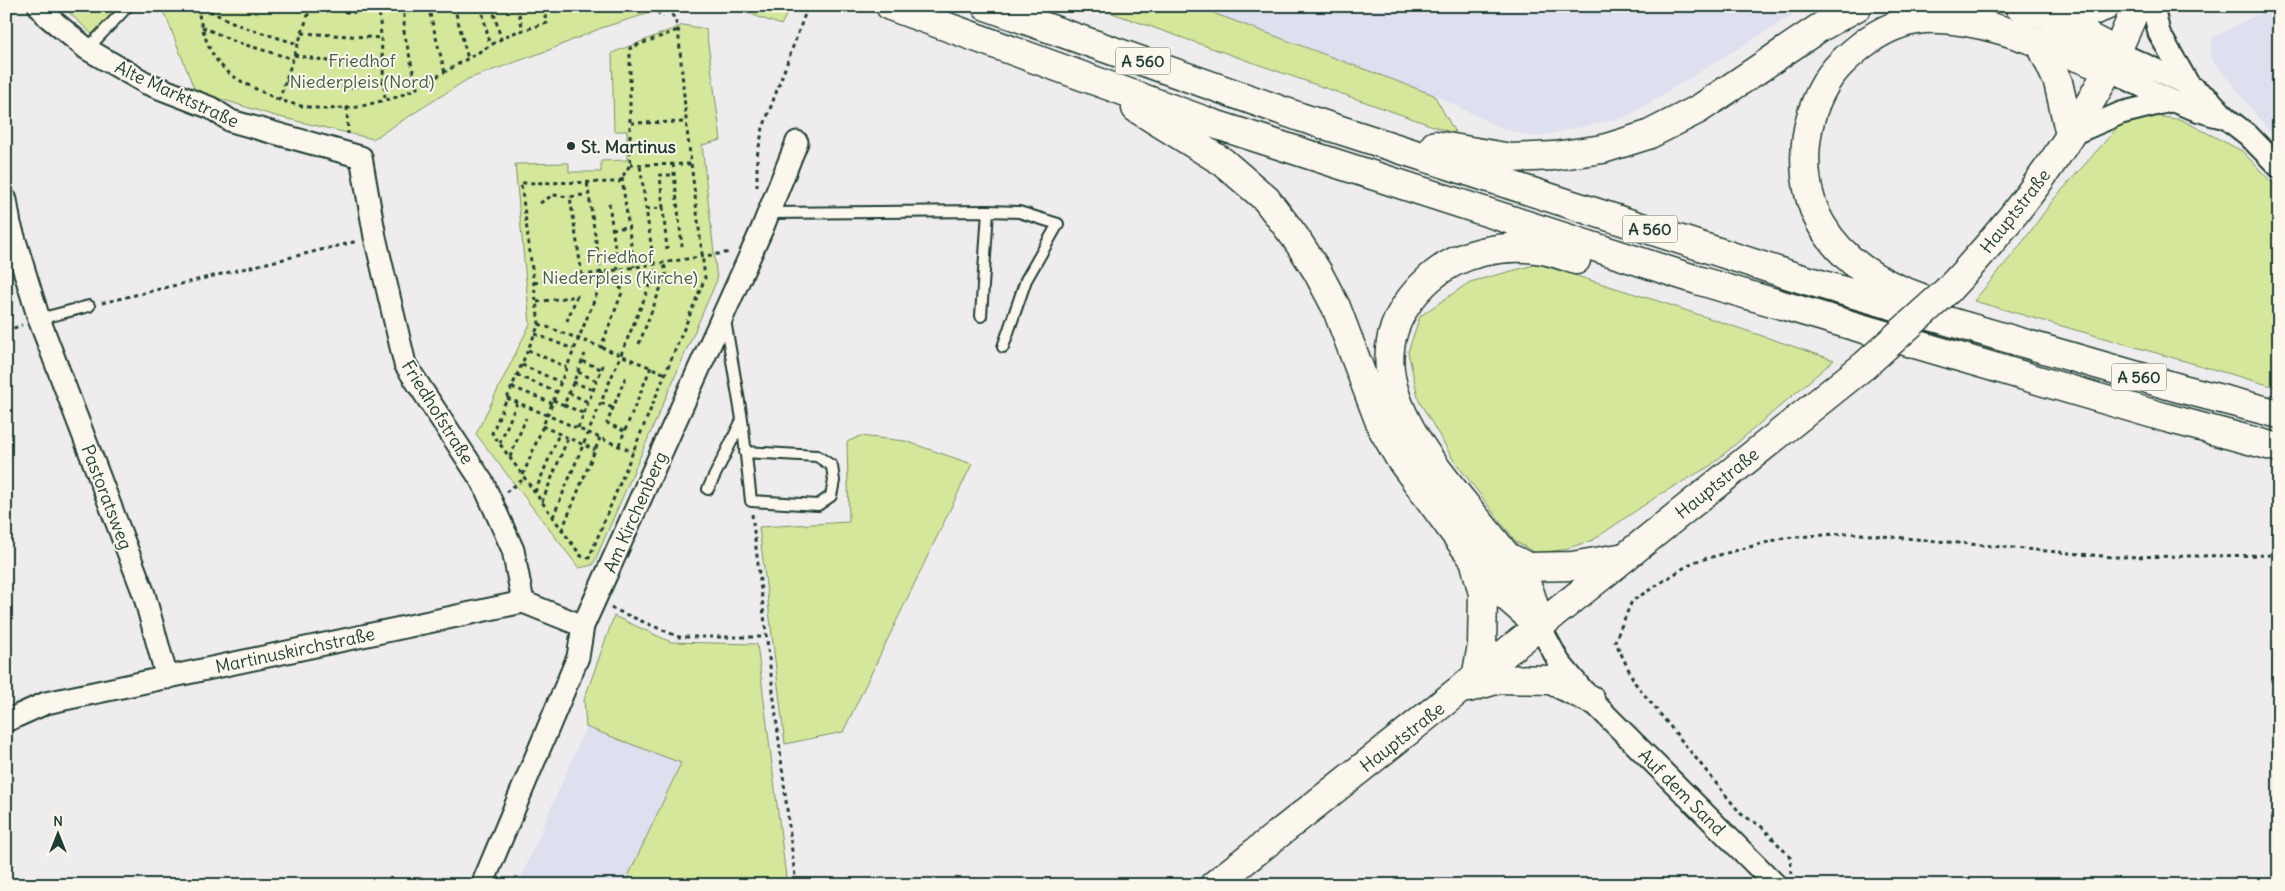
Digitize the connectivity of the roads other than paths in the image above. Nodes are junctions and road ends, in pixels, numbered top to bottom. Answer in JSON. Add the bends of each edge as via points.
{"nodes":[{"id":1,"x":39,"y":6,"type":"edge"},
{"id":2,"x":128,"y":6,"type":"edge"},
{"id":3,"x":890,"y":6,"type":"edge"},
{"id":4,"x":986,"y":6,"type":"edge"},
{"id":5,"x":1858,"y":6,"type":"edge"},
{"id":6,"x":2019,"y":6,"type":"edge"},
{"id":7,"x":2106,"y":6,"type":"edge"},
{"id":8,"x":2137,"y":6,"type":"edge"},
{"id":9,"x":2153,"y":6,"type":"edge"},
{"id":10,"x":2048,"y":16,"type":"junction"},
{"id":11,"x":2041,"y":45,"type":"junction"},
{"id":12,"x":88,"y":49,"type":"junction"},
{"id":13,"x":2113,"y":61,"type":"junction"},
{"id":14,"x":1090,"y":79,"type":"junction"},
{"id":15,"x":2189,"y":85,"type":"junction"},
{"id":16,"x":2170,"y":101,"type":"junction"},
{"id":17,"x":1300,"y":117,"type":"junction"},
{"id":18,"x":2226,"y":118,"type":"junction"},
{"id":19,"x":2070,"y":135,"type":"junction"},
{"id":20,"x":797,"y":142,"type":"dead end"},
{"id":21,"x":352,"y":154,"type":"joint"},
{"id":22,"x":2279,"y":167,"type":"edge"},
{"id":23,"x":6,"y":200,"type":"edge"},
{"id":24,"x":988,"y":212,"type":"junction"},
{"id":25,"x":768,"y":213,"type":"junction"},
{"id":26,"x":1697,"y":280,"type":"junction"},
{"id":27,"x":89,"y":306,"type":"road end"},
{"id":28,"x":724,"y":314,"type":"junction"},
{"id":29,"x":981,"y":316,"type":"dead end"},
{"id":30,"x":39,"y":319,"type":"junction"},
{"id":31,"x":2000,"y":336,"type":"junction"},
{"id":32,"x":1003,"y":347,"type":"dead end"},
{"id":33,"x":2279,"y":414,"type":"edge"},
{"id":34,"x":742,"y":419,"type":"junction"},
{"id":35,"x":2279,"y":448,"type":"edge"},
{"id":36,"x":746,"y":452,"type":"junction"},
{"id":37,"x":708,"y":489,"type":"dead end"},
{"id":38,"x":1506,"y":556,"type":"junction"},
{"id":39,"x":1625,"y":557,"type":"junction"},
{"id":40,"x":1475,"y":561,"type":"junction"},
{"id":41,"x":523,"y":602,"type":"junction"},
{"id":42,"x":1539,"y":625,"type":"junction"},
{"id":43,"x":583,"y":626,"type":"junction"},
{"id":44,"x":167,"y":678,"type":"junction"},
{"id":45,"x":1469,"y":684,"type":"junction"},
{"id":46,"x":1590,"y":699,"type":"junction"},
{"id":47,"x":6,"y":721,"type":"edge"},
{"id":48,"x":1784,"y":880,"type":"edge"},
{"id":49,"x":482,"y":885,"type":"edge"},
{"id":50,"x":1214,"y":885,"type":"edge"}],
"edges":[{"from":1,"to":12,"type":"street","name":"Alte Marktstraße"},
{"from":2,"to":12,"type":"lane"},
{"from":3,"to":14,"type":"main road","number":"A 560"},
{"from":4,"to":17,"type":"main road","number":"A 560"},
{"from":5,"to":17,"type":"main road","via":[[1819,28],[1699,109],[1648,135],[1603,149],[1511,158],[1426,143],[1330,114]]},
{"from":6,"to":10,"type":"main road"},
{"from":7,"to":10,"type":"main road","via":[[2078,17]]},
{"from":8,"to":13,"type":"main road","name":"Hauptstraße"},
{"from":9,"to":15,"type":"street","via":[[2159,33]]},
{"from":10,"to":13,"type":"main road"},
{"from":11,"to":13,"type":"main road"},
{"from":11,"to":19,"type":"main road","via":[[2058,82]]},
{"from":11,"to":31,"type":"main road","via":[[1990,26],[1955,19],[1922,19],[1890,26],[1844,60],[1824,86],[1810,117],[1805,152],[1808,187],[1821,223],[1840,251],[1865,271],[1895,288],[1976,317]]},
{"from":12,"to":21,"type":"street","name":"Alte Marktstraße","via":[[146,83],[211,108],[231,121]]},
{"from":13,"to":15,"type":"street"},
{"from":13,"to":16,"type":"street"},
{"from":13,"to":19,"type":"main road","name":"Hauptstraße"},
{"from":14,"to":26,"type":"main road","number":"A 560","via":[[1211,123]]},
{"from":14,"to":40,"type":"main road","via":[[1223,162],[1266,199],[1300,243],[1332,300],[1382,428],[1400,460]]},
{"from":15,"to":18,"type":"street","via":[[2210,100]]},
{"from":16,"to":18,"type":"street"},
{"from":16,"to":19,"type":"street","via":[[2121,114]]},
{"from":17,"to":31,"type":"main road","number":"A 560","via":[[1799,278]]},
{"from":18,"to":22,"type":"street"},
{"from":19,"to":39,"type":"main road","name":"Hauptstraße","bridge":true,"via":[[2034,190],[1948,290],[1865,365]]},
{"from":20,"to":25,"type":"street","name":"Am Kirchenberg"},
{"from":21,"to":41,"type":"street","name":"Friedhofstraße","via":[[405,364],[483,483],[513,550]]},
{"from":23,"to":30,"type":"street","name":"Pastoratsweg","via":[[10,224]]},
{"from":24,"to":25,"type":"lane"},
{"from":24,"to":29,"type":"lane"},
{"from":24,"to":32,"type":"lane","via":[[1019,212],[1058,224],[1026,280]]},
{"from":25,"to":28,"type":"street","name":"Am Kirchenberg"},
{"from":26,"to":35,"type":"main road","number":"A 560"},
{"from":26,"to":38,"type":"main road","via":[[1649,280],[1542,250],[1498,249],[1464,256],[1440,270],[1417,290],[1400,313],[1390,363],[1394,394],[1405,421],[1423,450]]},
{"from":27,"to":30,"type":"lane"},
{"from":28,"to":34,"type":"lane"},
{"from":28,"to":43,"type":"street","name":"Am Kirchenberg"},
{"from":30,"to":44,"type":"street","name":"Pastoratsweg","via":[[144,594]]},
{"from":31,"to":33,"type":"main road","number":"A 560"},
{"from":34,"to":36,"type":"lane"},
{"from":34,"to":37,"type":"lane"},
{"from":36,"to":36,"type":"lane","via":[[751,500],[818,505],[831,496],[832,466],[817,456]]},
{"from":38,"to":39,"type":"main road","via":[[1528,567],[1572,566]]},
{"from":38,"to":42,"type":"main road","via":[[1528,587]]},
{"from":39,"to":42,"type":"main road","name":"Hauptstraße"},
{"from":40,"to":42,"type":"main road","via":[[1507,597]]},
{"from":40,"to":45,"type":"main road","via":[[1483,594],[1482,645]]},
{"from":41,"to":43,"type":"street"},
{"from":41,"to":44,"type":"street","name":"Martinuskirchstraße"},
{"from":42,"to":45,"type":"main road","name":"Hauptstraße"},
{"from":42,"to":46,"type":"street","name":"Auf dem Sand","via":[[1559,662]]},
{"from":43,"to":49,"type":"street","name":"Am Kirchenberg","via":[[578,657]]},
{"from":44,"to":47,"type":"street","name":"Martinuskirchstraße","via":[[46,703]]},
{"from":45,"to":46,"type":"main road","via":[[1499,680],[1551,680]]},
{"from":45,"to":50,"type":"main road","name":"Hauptstraße"},
{"from":46,"to":48,"type":"street","name":"Auf dem Sand"}]}
